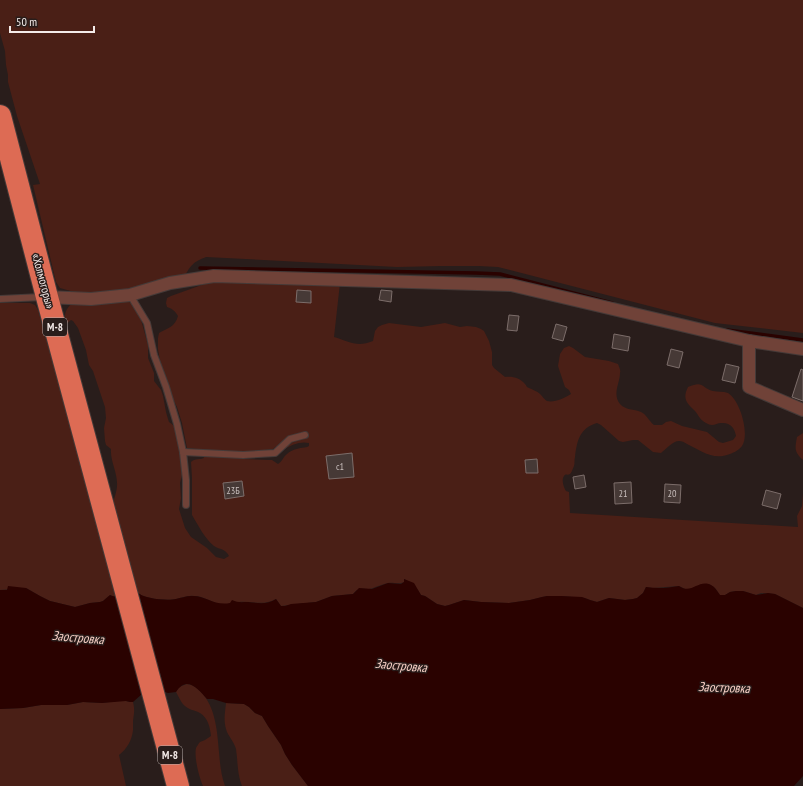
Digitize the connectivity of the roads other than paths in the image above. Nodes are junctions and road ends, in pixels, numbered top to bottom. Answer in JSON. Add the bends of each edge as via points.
{"nodes":[{"id":1,"x":0,"y":116,"type":"edge"},
{"id":2,"x":130,"y":295,"type":"junction"},
{"id":3,"x":47,"y":297,"type":"junction"},
{"id":4,"x":0,"y":299,"type":"edge"},
{"id":5,"x":749,"y":341,"type":"junction"},
{"id":6,"x":803,"y":349,"type":"edge"},
{"id":7,"x":803,"y":410,"type":"edge"},
{"id":8,"x":305,"y":435,"type":"dead end"},
{"id":9,"x":183,"y":452,"type":"junction"},
{"id":10,"x":186,"y":505,"type":"dead end"},
{"id":11,"x":178,"y":786,"type":"edge"}],
"edges":[{"from":1,"to":3,"type":"highway","name":"«Холмогоры»","number":"М-8"},
{"from":2,"to":3,"type":"street","via":[[91,299]]},
{"from":2,"to":5,"type":"street","via":[[170,283],[214,276],[511,285]]},
{"from":2,"to":9,"type":"lane","via":[[147,323]]},
{"from":3,"to":4,"type":"lane"},
{"from":3,"to":11,"type":"highway","name":"«Холмогоры»","number":"М-8"},
{"from":5,"to":6,"type":"street"},
{"from":5,"to":7,"type":"street","via":[[749,387]]},
{"from":8,"to":9,"type":"lane","via":[[290,439],[275,453],[243,455]]},
{"from":9,"to":10,"type":"lane"}]}
